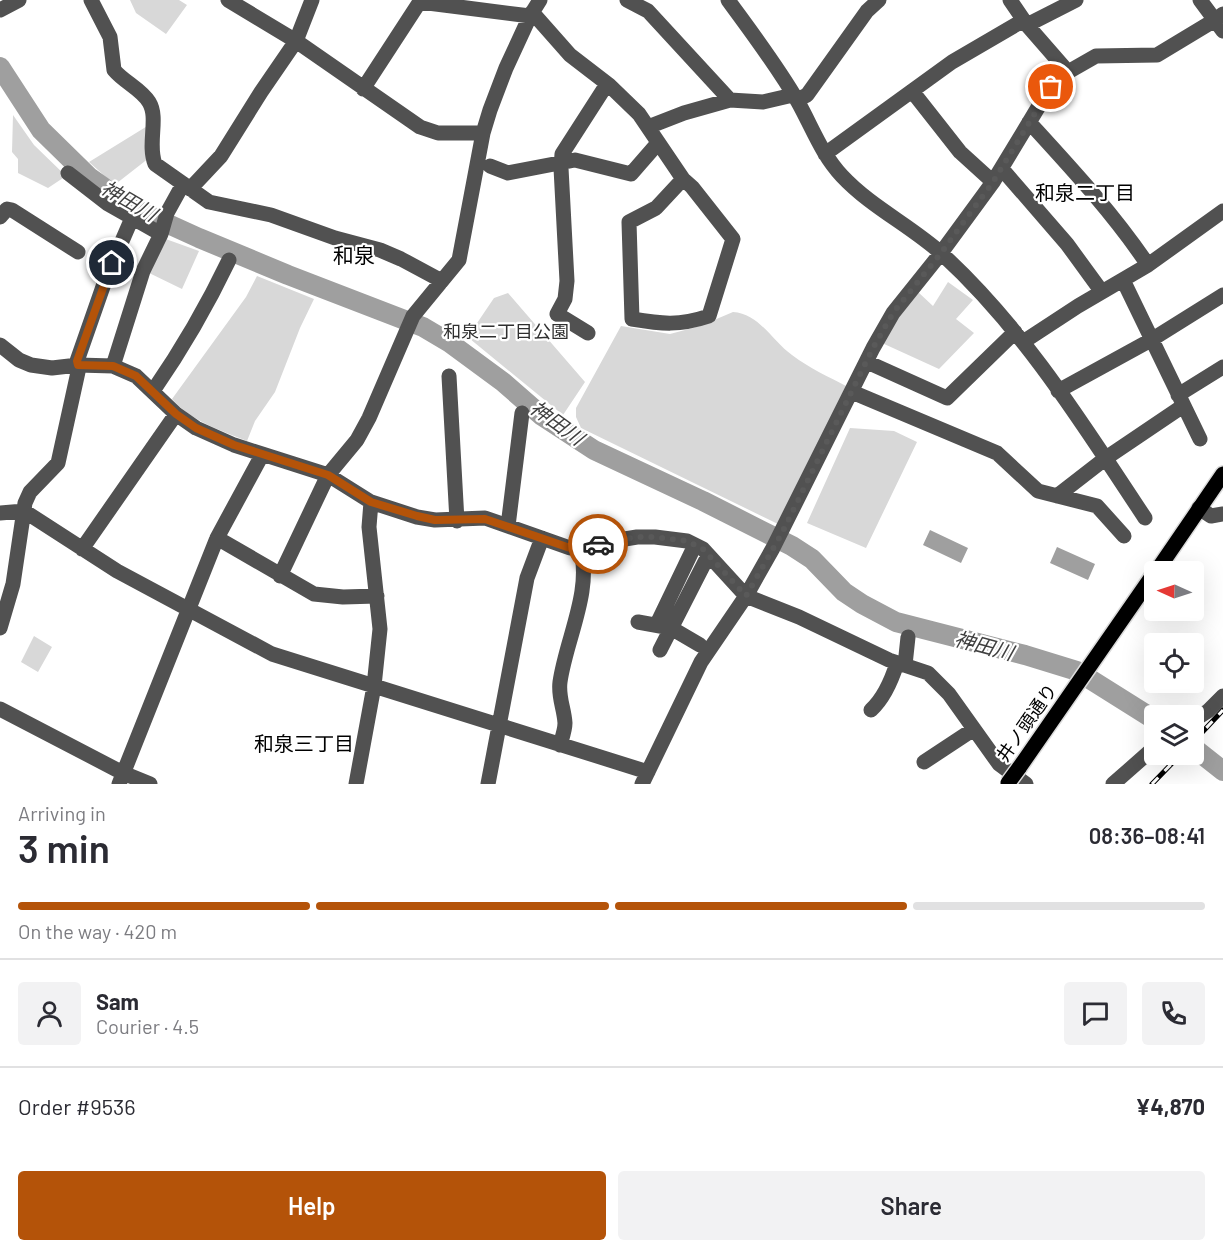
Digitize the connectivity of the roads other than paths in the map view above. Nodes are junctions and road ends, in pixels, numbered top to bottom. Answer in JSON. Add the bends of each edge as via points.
{"nodes":[{"id":1,"x":19,"y":0,"type":"edge"},
{"id":2,"x":91,"y":0,"type":"edge"},
{"id":3,"x":228,"y":0,"type":"edge"},
{"id":4,"x":312,"y":0,"type":"edge"},
{"id":5,"x":627,"y":0,"type":"edge"},
{"id":6,"x":728,"y":0,"type":"edge"},
{"id":7,"x":879,"y":0,"type":"edge"},
{"id":8,"x":1011,"y":0,"type":"edge"},
{"id":9,"x":1076,"y":0,"type":"edge"},
{"id":10,"x":1200,"y":0,"type":"edge"},
{"id":11,"x":421,"y":1,"type":"edge"},
{"id":12,"x":0,"y":10,"type":"edge"},
{"id":13,"x":534,"y":10,"type":"edge"},
{"id":14,"x":1026,"y":22,"type":"junction"},
{"id":15,"x":1220,"y":22,"type":"edge"},
{"id":16,"x":296,"y":41,"type":"junction"},
{"id":17,"x":1068,"y":72,"type":"junction"},
{"id":18,"x":607,"y":84,"type":"junction"},
{"id":19,"x":363,"y":89,"type":"junction"},
{"id":20,"x":912,"y":91,"type":"junction"},
{"id":21,"x":795,"y":97,"type":"junction"},
{"id":22,"x":730,"y":100,"type":"junction"},
{"id":23,"x":1029,"y":122,"type":"junction"},
{"id":24,"x":648,"y":127,"type":"junction"},
{"id":25,"x":483,"y":133,"type":"junction"},
{"id":26,"x":658,"y":143,"type":"junction"},
{"id":27,"x":825,"y":154,"type":"junction"},
{"id":28,"x":561,"y":162,"type":"junction"},
{"id":29,"x":490,"y":166,"type":"dead end"},
{"id":30,"x":68,"y":173,"type":"dead end"},
{"id":31,"x":997,"y":175,"type":"junction"},
{"id":32,"x":683,"y":179,"type":"junction"},
{"id":33,"x":187,"y":186,"type":"junction"},
{"id":34,"x":1223,"y":211,"type":"edge"},
{"id":35,"x":0,"y":217,"type":"edge"},
{"id":36,"x":132,"y":218,"type":"junction"},
{"id":37,"x":162,"y":233,"type":"junction"},
{"id":38,"x":78,"y":252,"type":"dead end"},
{"id":39,"x":941,"y":253,"type":"junction"},
{"id":40,"x":229,"y":260,"type":"dead end"},
{"id":41,"x":1148,"y":265,"type":"junction"},
{"id":42,"x":1123,"y":280,"type":"junction"},
{"id":43,"x":442,"y":281,"type":"junction"},
{"id":44,"x":1102,"y":292,"type":"junction"},
{"id":45,"x":1223,"y":296,"type":"edge"},
{"id":46,"x":588,"y":333,"type":"dead end"},
{"id":47,"x":1019,"y":337,"type":"junction"},
{"id":48,"x":1150,"y":340,"type":"junction"},
{"id":49,"x":0,"y":345,"type":"edge"},
{"id":50,"x":867,"y":362,"type":"junction"},
{"id":51,"x":78,"y":365,"type":"junction"},
{"id":52,"x":113,"y":366,"type":"junction"},
{"id":53,"x":1223,"y":366,"type":"edge"},
{"id":54,"x":450,"y":376,"type":"dead end"},
{"id":55,"x":153,"y":391,"type":"junction"},
{"id":56,"x":1058,"y":391,"type":"junction"},
{"id":57,"x":852,"y":392,"type":"junction"},
{"id":58,"x":1180,"y":401,"type":"junction"},
{"id":59,"x":522,"y":413,"type":"dead end"},
{"id":60,"x":176,"y":414,"type":"junction"},
{"id":61,"x":1200,"y":439,"type":"dead end"},
{"id":62,"x":262,"y":455,"type":"junction"},
{"id":63,"x":1106,"y":458,"type":"junction"},
{"id":64,"x":1223,"y":474,"type":"edge"},
{"id":65,"x":328,"y":475,"type":"junction"},
{"id":66,"x":1057,"y":496,"type":"junction"},
{"id":67,"x":371,"y":502,"type":"junction"},
{"id":68,"x":1199,"y":508,"type":"junction"},
{"id":69,"x":24,"y":512,"type":"junction"},
{"id":70,"x":0,"y":513,"type":"edge"},
{"id":71,"x":1223,"y":514,"type":"edge"},
{"id":72,"x":1145,"y":518,"type":"dead end"},
{"id":73,"x":457,"y":521,"type":"junction"},
{"id":74,"x":508,"y":526,"type":"junction"},
{"id":75,"x":1124,"y":536,"type":"dead end"},
{"id":76,"x":217,"y":538,"type":"junction"},
{"id":77,"x":542,"y":538,"type":"junction"},
{"id":78,"x":696,"y":545,"type":"junction"},
{"id":79,"x":580,"y":547,"type":"junction"},
{"id":80,"x":82,"y":549,"type":"junction"},
{"id":81,"x":708,"y":556,"type":"junction"},
{"id":82,"x":1163,"y":561,"type":"edge"},
{"id":83,"x":684,"y":570,"type":"junction"},
{"id":84,"x":700,"y":573,"type":"junction"},
{"id":85,"x":280,"y":576,"type":"junction"},
{"id":86,"x":1144,"y":588,"type":"edge"},
{"id":87,"x":377,"y":596,"type":"junction"},
{"id":88,"x":746,"y":596,"type":"junction"},
{"id":89,"x":189,"y":610,"type":"junction"},
{"id":90,"x":638,"y":622,"type":"dead end"},
{"id":91,"x":664,"y":626,"type":"junction"},
{"id":92,"x":0,"y":628,"type":"edge"},
{"id":93,"x":908,"y":637,"type":"dead end"},
{"id":94,"x":700,"y":645,"type":"dead end"},
{"id":95,"x":660,"y":650,"type":"dead end"},
{"id":96,"x":901,"y":664,"type":"junction"},
{"id":97,"x":374,"y":686,"type":"junction"},
{"id":98,"x":1223,"y":696,"type":"edge"},
{"id":99,"x":0,"y":709,"type":"edge"},
{"id":100,"x":871,"y":710,"type":"dead end"},
{"id":101,"x":1204,"y":714,"type":"edge"},
{"id":102,"x":498,"y":725,"type":"junction"},
{"id":103,"x":974,"y":729,"type":"junction"},
{"id":104,"x":560,"y":745,"type":"junction"},
{"id":105,"x":1144,"y":757,"type":"edge"},
{"id":106,"x":924,"y":762,"type":"dead end"},
{"id":107,"x":645,"y":778,"type":"edge"},
{"id":108,"x":121,"y":779,"type":"edge"},
{"id":109,"x":150,"y":784,"type":"edge"},
{"id":110,"x":356,"y":784,"type":"edge"},
{"id":111,"x":488,"y":784,"type":"edge"},
{"id":112,"x":1008,"y":784,"type":"edge"},
{"id":113,"x":1026,"y":784,"type":"edge"},
{"id":114,"x":1113,"y":784,"type":"edge"}],
"edges":[{"from":1,"to":12,"type":"street"},
{"from":2,"to":33,"type":"street","via":[[110,37],[114,70],[149,102],[153,111],[151,155],[155,164]]},
{"from":3,"to":16,"type":"street"},
{"from":4,"to":16,"type":"street"},
{"from":5,"to":22,"type":"street","via":[[648,11]]},
{"from":6,"to":21,"type":"street"},
{"from":7,"to":21,"type":"street","via":[[807,94]]},
{"from":8,"to":14,"type":"street"},
{"from":9,"to":14,"type":"street"},
{"from":10,"to":15,"type":"street"},
{"from":11,"to":13,"type":"street"},
{"from":11,"to":19,"type":"street"},
{"from":13,"to":18,"type":"street","via":[[570,55]]},
{"from":13,"to":25,"type":"street","via":[[506,68]]},
{"from":14,"to":17,"type":"street"},
{"from":14,"to":20,"type":"street","via":[[952,62]]},
{"from":15,"to":17,"type":"street","via":[[1156,55],[1096,56]]},
{"from":16,"to":19,"type":"street"},
{"from":16,"to":33,"type":"street","via":[[221,156]]},
{"from":17,"to":23,"type":"street","via":[[1047,91]]},
{"from":18,"to":24,"type":"street"},
{"from":18,"to":28,"type":"street","via":[[562,154]]},
{"from":19,"to":25,"type":"street","via":[[429,132]]},
{"from":20,"to":27,"type":"street"},
{"from":20,"to":31,"type":"street","via":[[960,152]]},
{"from":21,"to":22,"type":"street","via":[[763,102]]},
{"from":21,"to":27,"type":"street"},
{"from":22,"to":24,"type":"street"},
{"from":23,"to":31,"type":"street"},
{"from":23,"to":41,"type":"street","via":[[1111,214]]},
{"from":24,"to":26,"type":"street"},
{"from":25,"to":43,"type":"street","via":[[459,260]]},
{"from":26,"to":28,"type":"street","via":[[631,174],[575,160]]},
{"from":26,"to":32,"type":"street"},
{"from":27,"to":39,"type":"street","via":[[841,176],[865,197]]},
{"from":28,"to":29,"type":"street","via":[[508,173]]},
{"from":28,"to":46,"type":"street","via":[[567,281],[565,299],[557,314]]},
{"from":30,"to":36,"type":"street"},
{"from":31,"to":39,"type":"street"},
{"from":31,"to":44,"type":"street","via":[[1068,244]]},
{"from":32,"to":32,"type":"street","via":[[656,208],[629,222],[632,319],[674,324],[709,316],[733,239]]},
{"from":33,"to":37,"type":"street","via":[[166,217]]},
{"from":33,"to":43,"type":"street","via":[[209,202],[264,213],[380,250]]},
{"from":34,"to":41,"type":"street"},
{"from":35,"to":38,"type":"street","via":[[7,209],[12,210]]},
{"from":36,"to":37,"type":"street"},
{"from":36,"to":51,"type":"street","via":[[106,278]]},
{"from":37,"to":52,"type":"street","via":[[143,271]]},
{"from":39,"to":47,"type":"street"},
{"from":39,"to":50,"type":"street","via":[[893,313]]},
{"from":40,"to":55,"type":"street","via":[[210,301]]},
{"from":41,"to":42,"type":"street"},
{"from":42,"to":44,"type":"street"},
{"from":42,"to":48,"type":"street"},
{"from":43,"to":65,"type":"street","via":[[410,321],[369,418],[357,440]]},
{"from":44,"to":47,"type":"street"},
{"from":45,"to":48,"type":"street"},
{"from":47,"to":50,"type":"street","via":[[946,398]]},
{"from":47,"to":56,"type":"street"},
{"from":48,"to":56,"type":"street"},
{"from":48,"to":58,"type":"street"},
{"from":49,"to":51,"type":"street","via":[[31,365]]},
{"from":50,"to":57,"type":"street"},
{"from":51,"to":52,"type":"street"},
{"from":51,"to":69,"type":"street","via":[[57,463],[30,492]]},
{"from":52,"to":55,"type":"street","via":[[136,376]]},
{"from":53,"to":58,"type":"street"},
{"from":54,"to":73,"type":"street"},
{"from":55,"to":60,"type":"street"},
{"from":56,"to":63,"type":"street"},
{"from":57,"to":66,"type":"street","via":[[997,453],[1038,491]]},
{"from":57,"to":88,"type":"street"},
{"from":58,"to":61,"type":"street"},
{"from":58,"to":63,"type":"street"},
{"from":59,"to":74,"type":"street"},
{"from":60,"to":62,"type":"street","via":[[196,428]]},
{"from":60,"to":80,"type":"street"},
{"from":62,"to":65,"type":"street"},
{"from":62,"to":76,"type":"street"},
{"from":63,"to":66,"type":"street"},
{"from":63,"to":72,"type":"street"},
{"from":64,"to":68,"type":"main road","name":"井ノ頭通り"},
{"from":65,"to":67,"type":"street"},
{"from":65,"to":85,"type":"street"},
{"from":66,"to":75,"type":"street","via":[[1097,506]]},
{"from":67,"to":73,"type":"street","via":[[435,520]]},
{"from":67,"to":87,"type":"street","via":[[369,527]]},
{"from":68,"to":71,"type":"street","via":[[1211,516]]},
{"from":68,"to":82,"type":"main road","name":"井ノ頭通り"},
{"from":69,"to":70,"type":"street"},
{"from":69,"to":80,"type":"street"},
{"from":69,"to":92,"type":"street","via":[[13,584]]},
{"from":73,"to":74,"type":"street","via":[[485,519]]},
{"from":74,"to":77,"type":"street"},
{"from":76,"to":85,"type":"street"},
{"from":76,"to":89,"type":"street"},
{"from":77,"to":79,"type":"street"},
{"from":77,"to":102,"type":"street","via":[[527,578]]},
{"from":78,"to":79,"type":"street","via":[[646,537]]},
{"from":78,"to":81,"type":"street"},
{"from":78,"to":83,"type":"street"},
{"from":79,"to":104,"type":"street","via":[[585,563],[582,595],[560,682],[565,723]]},
{"from":80,"to":89,"type":"street"},
{"from":81,"to":84,"type":"street"},
{"from":81,"to":88,"type":"street"},
{"from":83,"to":84,"type":"street"},
{"from":83,"to":91,"type":"street"},
{"from":84,"to":91,"type":"street"},
{"from":85,"to":87,"type":"street","via":[[314,594]]},
{"from":86,"to":112,"type":"main road","name":"井ノ頭通り","bridge":true},
{"from":87,"to":97,"type":"street","via":[[380,629]]},
{"from":88,"to":96,"type":"street"},
{"from":88,"to":107,"type":"street","via":[[701,662]]},
{"from":89,"to":97,"type":"street","via":[[272,654]]},
{"from":89,"to":108,"type":"street"},
{"from":90,"to":91,"type":"street"},
{"from":91,"to":94,"type":"street"},
{"from":91,"to":95,"type":"street"},
{"from":93,"to":96,"type":"street"},
{"from":96,"to":100,"type":"street"},
{"from":96,"to":103,"type":"street","via":[[928,673]]},
{"from":97,"to":102,"type":"street"},
{"from":97,"to":110,"type":"street"},
{"from":98,"to":101,"type":"street"},
{"from":99,"to":108,"type":"street","via":[[53,731]]},
{"from":102,"to":104,"type":"street"},
{"from":102,"to":111,"type":"street"},
{"from":103,"to":106,"type":"street"},
{"from":103,"to":113,"type":"street","via":[[999,764]]},
{"from":104,"to":107,"type":"street"},
{"from":105,"to":114,"type":"street"},
{"from":108,"to":109,"type":"street"}]}
